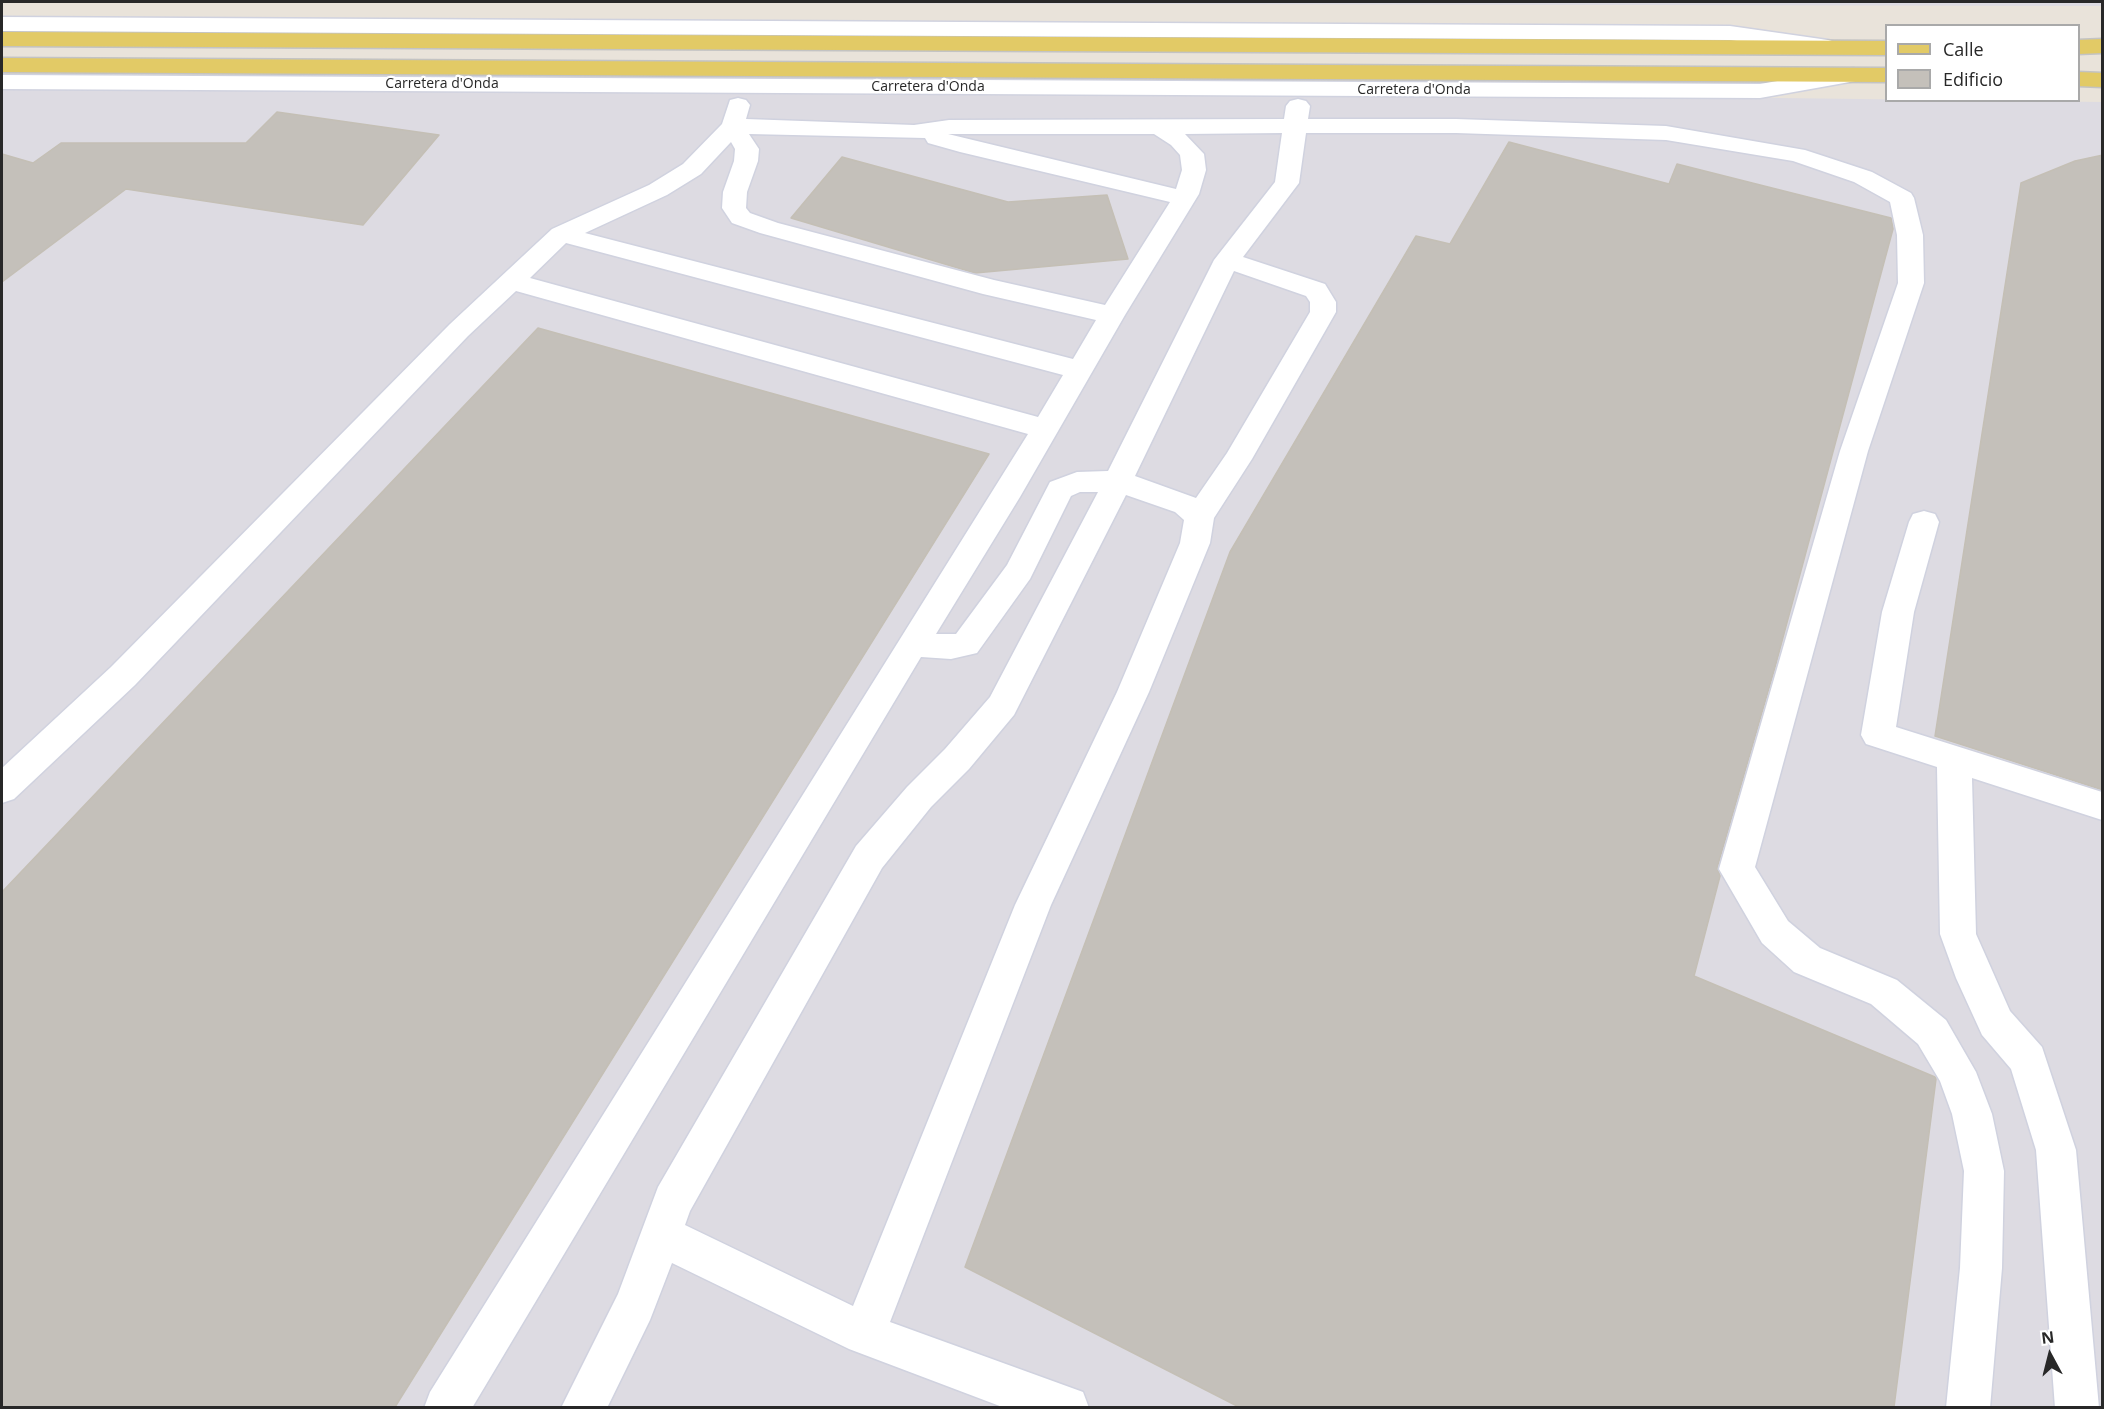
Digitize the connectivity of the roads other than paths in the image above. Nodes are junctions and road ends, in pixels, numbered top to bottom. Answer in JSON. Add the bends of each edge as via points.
{"nodes":[{"id":1,"x":2,"y":24,"type":"edge"},
{"id":2,"x":2,"y":39,"type":"edge"},
{"id":3,"x":2103,"y":46,"type":"edge"},
{"id":4,"x":2080,"y":47,"type":"edge"},
{"id":5,"x":1833,"y":48,"type":"junction"},
{"id":6,"x":1885,"y":48,"type":"edge"},
{"id":7,"x":2,"y":65,"type":"edge"},
{"id":8,"x":1852,"y":75,"type":"junction"},
{"id":9,"x":1885,"y":75,"type":"edge"},
{"id":10,"x":2080,"y":79,"type":"edge"},
{"id":11,"x":2103,"y":80,"type":"edge"},
{"id":12,"x":2,"y":82,"type":"edge"},
{"id":13,"x":39,"y":82,"type":"junction"},
{"id":14,"x":742,"y":86,"type":"junction"},
{"id":15,"x":1300,"y":89,"type":"junction"},
{"id":16,"x":19,"y":102,"type":"dead end"},
{"id":17,"x":733,"y":126,"type":"junction"},
{"id":18,"x":1158,"y":126,"type":"junction"},
{"id":19,"x":1295,"y":127,"type":"junction"},
{"id":20,"x":914,"y":132,"type":"junction"},
{"id":21,"x":1184,"y":198,"type":"junction"},
{"id":22,"x":561,"y":234,"type":"junction"},
{"id":23,"x":1227,"y":260,"type":"junction"},
{"id":24,"x":511,"y":281,"type":"junction"},
{"id":25,"x":1112,"y":315,"type":"junction"},
{"id":26,"x":1080,"y":370,"type":"junction"},
{"id":27,"x":1046,"y":429,"type":"junction"},
{"id":28,"x":1118,"y":481,"type":"junction"},
{"id":29,"x":1199,"y":517,"type":"junction"},
{"id":30,"x":1924,"y":522,"type":"dead end"},
{"id":31,"x":912,"y":644,"type":"junction"},
{"id":32,"x":1954,"y":759,"type":"junction"},
{"id":33,"x":2,"y":789,"type":"edge"},
{"id":34,"x":2103,"y":806,"type":"edge"},
{"id":35,"x":660,"y":1235,"type":"junction"},
{"id":36,"x":864,"y":1334,"type":"junction"},
{"id":37,"x":446,"y":1407,"type":"edge"},
{"id":38,"x":583,"y":1407,"type":"edge"},
{"id":39,"x":1067,"y":1407,"type":"edge"},
{"id":40,"x":1968,"y":1407,"type":"edge"},
{"id":41,"x":2077,"y":1407,"type":"edge"}],
"edges":[{"from":1,"to":5,"type":"street","via":[[1730,33]]},
{"from":2,"to":5,"type":"main road"},
{"from":3,"to":4,"type":"main road"},
{"from":5,"to":6,"type":"main road"},
{"from":7,"to":8,"type":"main road","name":"Carretera d'Onda"},
{"from":8,"to":9,"type":"main road","name":"Carretera d'Onda"},
{"from":8,"to":15,"type":"street","name":"Carretera d'Onda","via":[[1760,91]]},
{"from":10,"to":11,"type":"main road"},
{"from":12,"to":13,"type":"street","name":"Carretera d'Onda"},
{"from":13,"to":14,"type":"street","name":"Carretera d'Onda"},
{"from":13,"to":16,"type":"street"},
{"from":14,"to":15,"type":"street","name":"Carretera d'Onda"},
{"from":14,"to":17,"type":"street"},
{"from":15,"to":19,"type":"street"},
{"from":17,"to":20,"type":"street"},
{"from":17,"to":22,"type":"street","via":[[692,170],[658,190]]},
{"from":17,"to":25,"type":"street","via":[[747,149],[735,192],[734,208],[741,218],[992,288]]},
{"from":18,"to":19,"type":"street"},
{"from":18,"to":20,"type":"street","via":[[949,127]]},
{"from":18,"to":21,"type":"street","via":[[1192,154],[1194,170]]},
{"from":19,"to":23,"type":"street","via":[[1287,183]]},
{"from":19,"to":40,"type":"street","via":[[1456,126],[1666,133],[1797,155],[1863,177],[1902,198],[1910,235],[1911,283],[1854,451],[1737,869],[1776,932],[1807,960],[1884,992],[1932,1032],[1956,1072],[1972,1114],[1984,1171]]},
{"from":20,"to":21,"type":"street"},
{"from":21,"to":25,"type":"street"},
{"from":22,"to":24,"type":"street"},
{"from":22,"to":26,"type":"street"},
{"from":23,"to":28,"type":"street"},
{"from":23,"to":29,"type":"street","via":[[1316,290],[1323,302],[1323,312],[1238,459]]},
{"from":24,"to":27,"type":"street"},
{"from":24,"to":33,"type":"street","via":[[123,676]]},
{"from":25,"to":26,"type":"street"},
{"from":26,"to":27,"type":"street"},
{"from":27,"to":31,"type":"street"},
{"from":28,"to":29,"type":"street","via":[[1185,505]]},
{"from":28,"to":31,"type":"street","via":[[1077,482],[1060,489],[1019,571],[966,644]]},
{"from":28,"to":35,"type":"street","via":[[1002,706],[869,857],[673,1202]]},
{"from":29,"to":36,"type":"street","via":[[1195,543],[1133,692],[1033,905]]},
{"from":30,"to":32,"type":"street","via":[[1898,612],[1878,735]]},
{"from":31,"to":37,"type":"street"},
{"from":32,"to":34,"type":"street"},
{"from":32,"to":41,"type":"street","via":[[1958,934],[1996,1023],[2028,1060],[2056,1150]]},
{"from":35,"to":36,"type":"street"},
{"from":35,"to":38,"type":"street","via":[[635,1305]]},
{"from":36,"to":39,"type":"street"}]}
